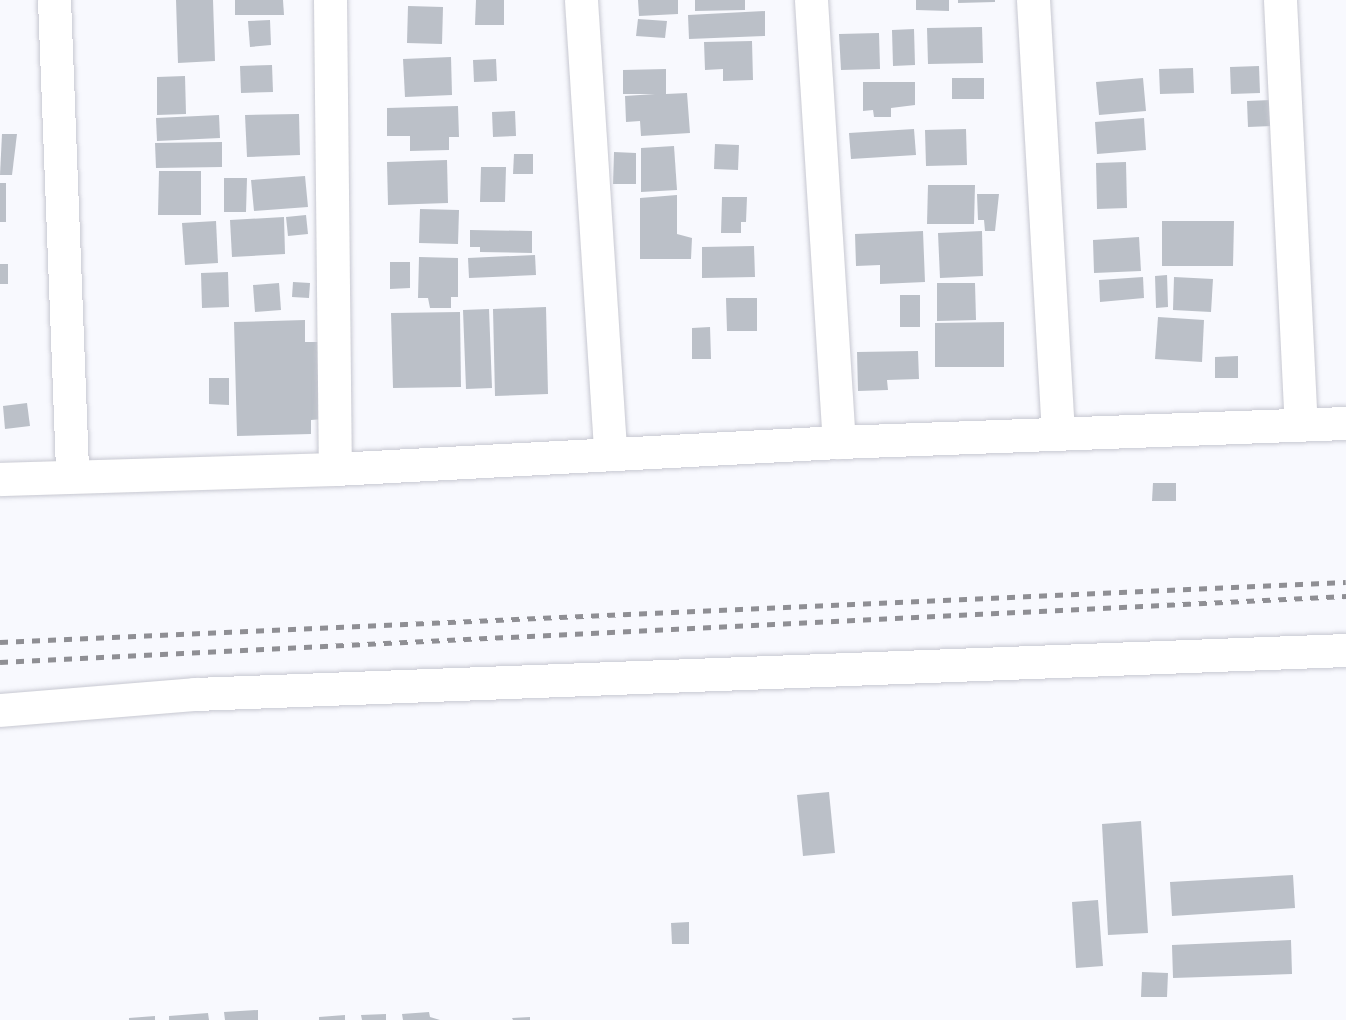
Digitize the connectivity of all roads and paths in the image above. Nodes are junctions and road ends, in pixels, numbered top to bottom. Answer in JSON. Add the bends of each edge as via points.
{"nodes":[{"id":1,"x":54,"y":0,"type":"edge"},
{"id":2,"x":330,"y":0,"type":"edge"},
{"id":3,"x":581,"y":0,"type":"edge"},
{"id":4,"x":811,"y":0,"type":"edge"},
{"id":5,"x":1033,"y":0,"type":"edge"},
{"id":6,"x":1280,"y":0,"type":"edge"},
{"id":7,"x":1346,"y":423,"type":"edge"},
{"id":8,"x":1301,"y":424,"type":"junction"},
{"id":9,"x":1058,"y":433,"type":"junction"},
{"id":10,"x":839,"y":442,"type":"junction"},
{"id":11,"x":610,"y":454,"type":"junction"},
{"id":12,"x":335,"y":469,"type":"junction"},
{"id":13,"x":72,"y":476,"type":"junction"},
{"id":14,"x":0,"y":479,"type":"edge"},
{"id":15,"x":1346,"y":650,"type":"edge"},
{"id":16,"x":0,"y":710,"type":"edge"}],
"edges":[{"from":1,"to":13,"type":"street"},
{"from":2,"to":12,"type":"street"},
{"from":3,"to":11,"type":"street"},
{"from":4,"to":10,"type":"street"},
{"from":5,"to":9,"type":"street"},
{"from":6,"to":8,"type":"street"},
{"from":7,"to":8,"type":"street"},
{"from":8,"to":9,"type":"street"},
{"from":9,"to":10,"type":"street"},
{"from":10,"to":11,"type":"street"},
{"from":11,"to":12,"type":"street"},
{"from":12,"to":13,"type":"street"},
{"from":13,"to":14,"type":"street"},
{"from":15,"to":16,"type":"street","via":[[195,694]]}]}
